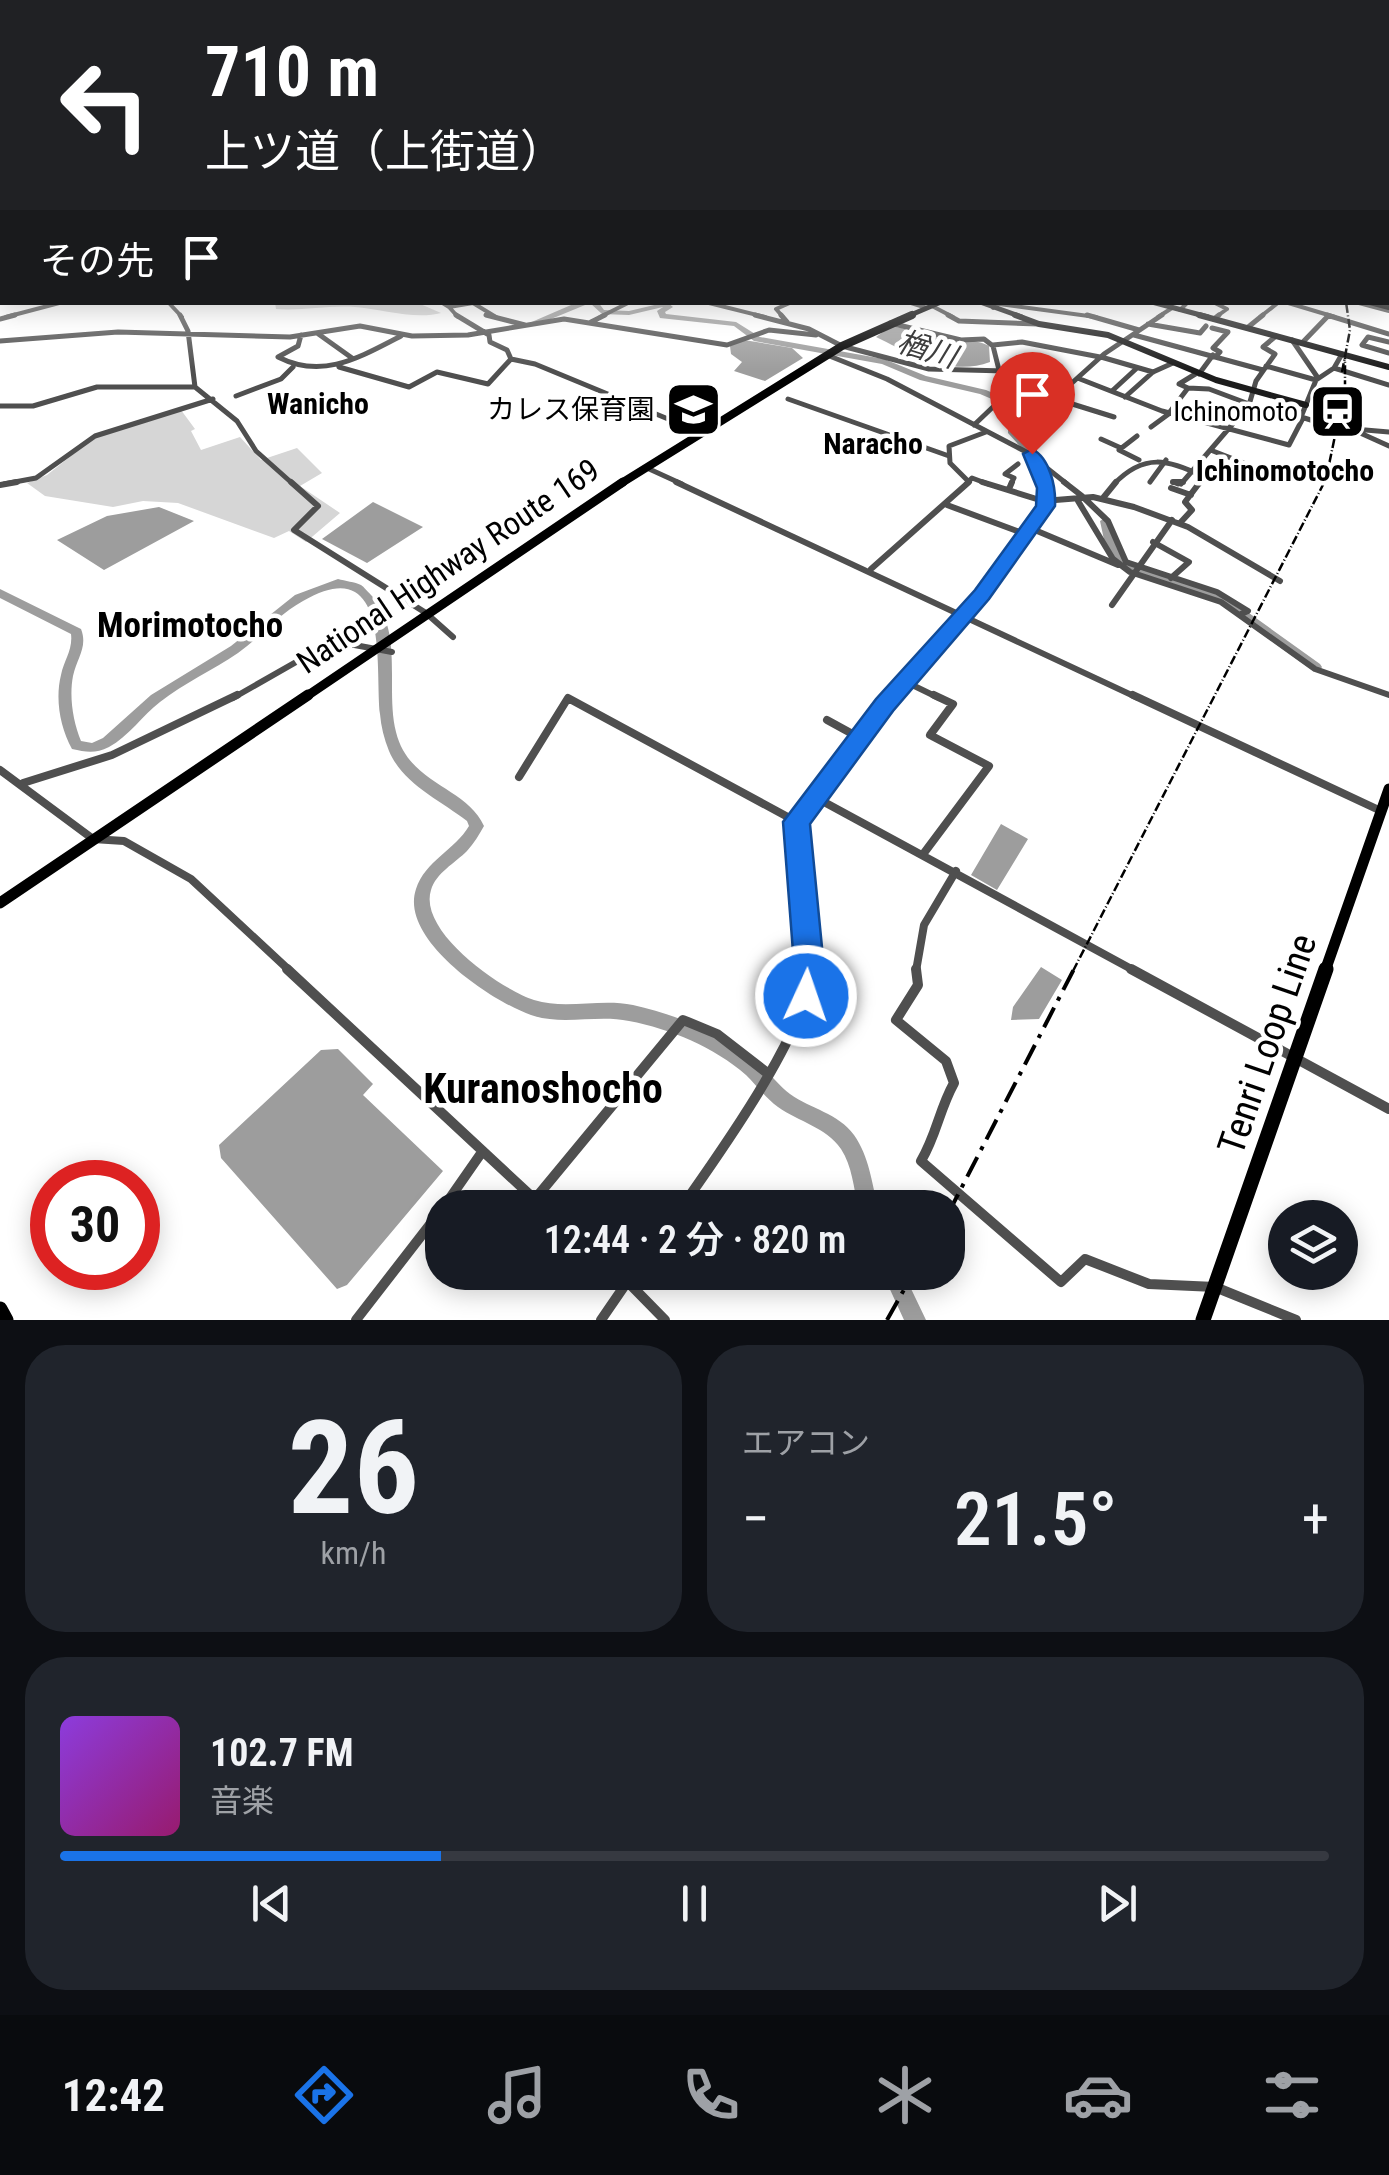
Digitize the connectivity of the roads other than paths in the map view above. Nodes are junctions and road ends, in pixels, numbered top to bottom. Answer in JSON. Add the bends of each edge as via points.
{"nodes":[{"id":1,"x":52,"y":305,"type":"edge"},
{"id":2,"x":171,"y":305,"type":"edge"},
{"id":3,"x":445,"y":305,"type":"edge"},
{"id":4,"x":461,"y":305,"type":"edge"},
{"id":5,"x":476,"y":305,"type":"edge"},
{"id":6,"x":624,"y":305,"type":"edge"},
{"id":7,"x":717,"y":305,"type":"edge"},
{"id":8,"x":785,"y":305,"type":"edge"},
{"id":9,"x":933,"y":305,"type":"edge"},
{"id":10,"x":986,"y":305,"type":"edge"},
{"id":11,"x":998,"y":305,"type":"edge"},
{"id":12,"x":1008,"y":305,"type":"edge"},
{"id":13,"x":1162,"y":305,"type":"edge"},
{"id":14,"x":1183,"y":305,"type":"edge"},
{"id":15,"x":1220,"y":305,"type":"edge"},
{"id":16,"x":1282,"y":305,"type":"edge"},
{"id":17,"x":1292,"y":305,"type":"edge"},
{"id":18,"x":449,"y":308,"type":"junction"},
{"id":19,"x":993,"y":308,"type":"junction"},
{"id":20,"x":1176,"y":309,"type":"junction"},
{"id":21,"x":1328,"y":316,"type":"junction"},
{"id":22,"x":0,"y":319,"type":"edge"},
{"id":23,"x":590,"y":322,"type":"junction"},
{"id":24,"x":890,"y":322,"type":"junction"},
{"id":25,"x":788,"y":324,"type":"junction"},
{"id":26,"x":980,"y":324,"type":"junction"},
{"id":27,"x":1040,"y":324,"type":"junction"},
{"id":28,"x":1210,"y":324,"type":"junction"},
{"id":29,"x":531,"y":326,"type":"junction"},
{"id":30,"x":1247,"y":328,"type":"junction"},
{"id":31,"x":1140,"y":330,"type":"junction"},
{"id":32,"x":318,"y":333,"type":"junction"},
{"id":33,"x":486,"y":333,"type":"junction"},
{"id":34,"x":189,"y":334,"type":"junction"},
{"id":35,"x":1389,"y":334,"type":"edge"},
{"id":36,"x":301,"y":335,"type":"junction"},
{"id":37,"x":402,"y":335,"type":"junction"},
{"id":38,"x":816,"y":335,"type":"junction"},
{"id":39,"x":1276,"y":336,"type":"junction"},
{"id":40,"x":984,"y":339,"type":"junction"},
{"id":41,"x":1292,"y":340,"type":"junction"},
{"id":42,"x":0,"y":342,"type":"edge"},
{"id":43,"x":1124,"y":342,"type":"junction"},
{"id":44,"x":1389,"y":342,"type":"edge"},
{"id":45,"x":1302,"y":343,"type":"junction"},
{"id":46,"x":992,"y":345,"type":"junction"},
{"id":47,"x":842,"y":346,"type":"junction"},
{"id":48,"x":1173,"y":346,"type":"junction"},
{"id":49,"x":1342,"y":354,"type":"junction"},
{"id":50,"x":826,"y":355,"type":"junction"},
{"id":51,"x":1389,"y":355,"type":"edge"},
{"id":52,"x":1214,"y":356,"type":"junction"},
{"id":53,"x":1100,"y":357,"type":"junction"},
{"id":54,"x":352,"y":358,"type":"junction"},
{"id":55,"x":1161,"y":358,"type":"junction"},
{"id":56,"x":512,"y":359,"type":"junction"},
{"id":57,"x":1173,"y":363,"type":"junction"},
{"id":58,"x":1387,"y":366,"type":"edge"},
{"id":59,"x":293,"y":367,"type":"junction"},
{"id":60,"x":340,"y":367,"type":"junction"},
{"id":61,"x":1138,"y":367,"type":"junction"},
{"id":62,"x":1264,"y":368,"type":"junction"},
{"id":63,"x":1334,"y":368,"type":"junction"},
{"id":64,"x":1000,"y":370,"type":"junction"},
{"id":65,"x":1153,"y":372,"type":"junction"},
{"id":66,"x":1198,"y":373,"type":"junction"},
{"id":67,"x":1078,"y":378,"type":"junction"},
{"id":68,"x":1317,"y":379,"type":"junction"},
{"id":69,"x":1224,"y":382,"type":"junction"},
{"id":70,"x":1070,"y":384,"type":"junction"},
{"id":71,"x":1389,"y":385,"type":"edge"},
{"id":72,"x":194,"y":386,"type":"junction"},
{"id":73,"x":1188,"y":388,"type":"junction"},
{"id":74,"x":1214,"y":390,"type":"junction"},
{"id":75,"x":1254,"y":391,"type":"junction"},
{"id":76,"x":1112,"y":392,"type":"junction"},
{"id":77,"x":236,"y":396,"type":"dead end"},
{"id":78,"x":1125,"y":396,"type":"junction"},
{"id":79,"x":1053,"y":398,"type":"junction"},
{"id":80,"x":214,"y":399,"type":"junction"},
{"id":81,"x":788,"y":399,"type":"dead end"},
{"id":82,"x":1249,"y":404,"type":"junction"},
{"id":83,"x":995,"y":405,"type":"dead end"},
{"id":84,"x":1306,"y":405,"type":"junction"},
{"id":85,"x":0,"y":406,"type":"edge"},
{"id":86,"x":1169,"y":413,"type":"junction"},
{"id":87,"x":1114,"y":418,"type":"dead end"},
{"id":88,"x":1303,"y":418,"type":"junction"},
{"id":89,"x":974,"y":425,"type":"junction"},
{"id":90,"x":1327,"y":425,"type":"dead end"},
{"id":91,"x":1151,"y":426,"type":"dead end"},
{"id":92,"x":1230,"y":428,"type":"junction"},
{"id":93,"x":1342,"y":428,"type":"dead end"},
{"id":94,"x":987,"y":432,"type":"junction"},
{"id":95,"x":1357,"y":432,"type":"junction"},
{"id":96,"x":1389,"y":432,"type":"edge"},
{"id":97,"x":702,"y":433,"type":"junction"},
{"id":98,"x":1137,"y":436,"type":"dead end"},
{"id":99,"x":1101,"y":440,"type":"dead end"},
{"id":100,"x":1389,"y":446,"type":"edge"},
{"id":101,"x":1122,"y":448,"type":"junction"},
{"id":102,"x":1212,"y":450,"type":"junction"},
{"id":103,"x":949,"y":456,"type":"junction"},
{"id":104,"x":1033,"y":456,"type":"junction"},
{"id":105,"x":1166,"y":460,"type":"junction"},
{"id":106,"x":1140,"y":461,"type":"junction"},
{"id":107,"x":1018,"y":464,"type":"dead end"},
{"id":108,"x":646,"y":468,"type":"junction"},
{"id":109,"x":1160,"y":469,"type":"junction"},
{"id":110,"x":1191,"y":470,"type":"junction"},
{"id":111,"x":1267,"y":472,"type":"dead end"},
{"id":112,"x":968,"y":481,"type":"junction"},
{"id":113,"x":1150,"y":482,"type":"dead end"},
{"id":114,"x":0,"y":485,"type":"edge"},
{"id":115,"x":1009,"y":489,"type":"junction"},
{"id":116,"x":1192,"y":496,"type":"junction"},
{"id":117,"x":1081,"y":498,"type":"junction"},
{"id":118,"x":1103,"y":498,"type":"junction"},
{"id":119,"x":1047,"y":502,"type":"junction"},
{"id":120,"x":947,"y":505,"type":"junction"},
{"id":121,"x":1176,"y":521,"type":"junction"},
{"id":122,"x":1027,"y":531,"type":"junction"},
{"id":123,"x":1153,"y":542,"type":"junction"},
{"id":124,"x":1119,"y":565,"type":"junction"},
{"id":125,"x":871,"y":569,"type":"junction"},
{"id":126,"x":1136,"y":571,"type":"junction"},
{"id":127,"x":1170,"y":581,"type":"junction"},
{"id":128,"x":1280,"y":581,"type":"dead end"},
{"id":129,"x":1112,"y":605,"type":"dead end"},
{"id":130,"x":426,"y":612,"type":"junction"},
{"id":131,"x":966,"y":614,"type":"junction"},
{"id":132,"x":452,"y":637,"type":"dead end"},
{"id":133,"x":381,"y":645,"type":"junction"},
{"id":134,"x":392,"y":652,"type":"dead end"},
{"id":135,"x":904,"y":682,"type":"junction"},
{"id":136,"x":1389,"y":695,"type":"edge"},
{"id":137,"x":827,"y":720,"type":"dead end"},
{"id":138,"x":858,"y":737,"type":"junction"},
{"id":139,"x":0,"y":770,"type":"edge"},
{"id":140,"x":519,"y":777,"type":"dead end"},
{"id":141,"x":22,"y":784,"type":"junction"},
{"id":142,"x":1389,"y":789,"type":"edge"},
{"id":143,"x":813,"y":796,"type":"junction"},
{"id":144,"x":1382,"y":811,"type":"junction"},
{"id":145,"x":797,"y":822,"type":"junction"},
{"id":146,"x":92,"y":839,"type":"junction"},
{"id":147,"x":924,"y":854,"type":"junction"},
{"id":148,"x":956,"y":871,"type":"junction"},
{"id":149,"x":0,"y":903,"type":"edge"},
{"id":150,"x":1296,"y":1058,"type":"junction"},
{"id":151,"x":766,"y":1072,"type":"junction"},
{"id":152,"x":1389,"y":1110,"type":"edge"},
{"id":153,"x":482,"y":1152,"type":"junction"},
{"id":154,"x":456,"y":1190,"type":"edge"},
{"id":155,"x":525,"y":1190,"type":"edge"},
{"id":156,"x":550,"y":1190,"type":"edge"},
{"id":157,"x":692,"y":1190,"type":"edge"},
{"id":158,"x":425,"y":1231,"type":"edge"},
{"id":159,"x":1215,"y":1287,"type":"junction"},
{"id":160,"x":621,"y":1290,"type":"edge"},
{"id":161,"x":642,"y":1290,"type":"edge"},
{"id":162,"x":0,"y":1309,"type":"edge"},
{"id":163,"x":6,"y":1320,"type":"edge"},
{"id":164,"x":356,"y":1320,"type":"edge"},
{"id":165,"x":601,"y":1320,"type":"edge"},
{"id":166,"x":665,"y":1320,"type":"edge"},
{"id":167,"x":1203,"y":1320,"type":"edge"},
{"id":168,"x":1296,"y":1320,"type":"edge"}],
"edges":[{"from":1,"to":22,"type":"street"},
{"from":2,"to":34,"type":"street"},
{"from":3,"to":18,"type":"street"},
{"from":4,"to":18,"type":"street"},
{"from":5,"to":29,"type":"street","via":[[486,315]]},
{"from":6,"to":23,"type":"street"},
{"from":7,"to":25,"type":"street"},
{"from":8,"to":25,"type":"street","via":[[776,309]]},
{"from":9,"to":24,"type":"main road","name":"National Highway Route 169"},
{"from":9,"to":26,"type":"street","via":[[959,321]]},
{"from":10,"to":19,"type":"main road"},
{"from":11,"to":19,"type":"street"},
{"from":12,"to":31,"type":"street","via":[[1084,314]]},
{"from":13,"to":20,"type":"main road"},
{"from":14,"to":20,"type":"street"},
{"from":15,"to":28,"type":"street","via":[[1227,308]]},
{"from":16,"to":30,"type":"street"},
{"from":17,"to":21,"type":"street"},
{"from":18,"to":33,"type":"street"},
{"from":19,"to":27,"type":"main road"},
{"from":20,"to":28,"type":"main road"},
{"from":20,"to":31,"type":"street"},
{"from":21,"to":35,"type":"street"},
{"from":21,"to":45,"type":"street"},
{"from":23,"to":29,"type":"street"},
{"from":23,"to":38,"type":"street","via":[[727,345],[769,330]]},
{"from":24,"to":40,"type":"street","via":[[961,340]]},
{"from":24,"to":47,"type":"main road","name":"National Highway Route 169"},
{"from":25,"to":38,"type":"street"},
{"from":26,"to":27,"type":"street"},
{"from":26,"to":40,"type":"street"},
{"from":27,"to":43,"type":"main road"},
{"from":28,"to":30,"type":"main road"},
{"from":28,"to":31,"type":"street","via":[[1200,333]]},
{"from":28,"to":52,"type":"street","via":[[1228,332],[1212,348],[1220,352]]},
{"from":29,"to":33,"type":"street"},
{"from":30,"to":39,"type":"main road"},
{"from":31,"to":43,"type":"street"},
{"from":31,"to":48,"type":"street"},
{"from":32,"to":36,"type":"street"},
{"from":32,"to":37,"type":"street","via":[[360,326]]},
{"from":32,"to":54,"type":"street"},
{"from":33,"to":37,"type":"street"},
{"from":33,"to":56,"type":"street"},
{"from":34,"to":36,"type":"street"},
{"from":34,"to":42,"type":"street","via":[[118,332]]},
{"from":34,"to":72,"type":"street"},
{"from":36,"to":59,"type":"street","via":[[298,346],[278,358]]},
{"from":37,"to":54,"type":"street"},
{"from":38,"to":47,"type":"street"},
{"from":39,"to":41,"type":"main road"},
{"from":39,"to":62,"type":"street","via":[[1263,347],[1275,354]]},
{"from":40,"to":46,"type":"street"},
{"from":41,"to":45,"type":"main road"},
{"from":41,"to":68,"type":"street"},
{"from":43,"to":53,"type":"street"},
{"from":43,"to":55,"type":"main road"},
{"from":44,"to":51,"type":"street","via":[[1368,337],[1362,346]]},
{"from":45,"to":49,"type":"main road"},
{"from":46,"to":53,"type":"street","via":[[1022,342]]},
{"from":46,"to":64,"type":"street"},
{"from":47,"to":50,"type":"main road","name":"National Highway Route 169"},
{"from":47,"to":64,"type":"street","via":[[936,370]]},
{"from":48,"to":52,"type":"street"},
{"from":48,"to":55,"type":"street"},
{"from":49,"to":58,"type":"main road"},
{"from":49,"to":63,"type":"street"},
{"from":50,"to":89,"type":"street"},
{"from":50,"to":97,"type":"main road","name":"National Highway Route 169"},
{"from":51,"to":58,"type":"street"},
{"from":52,"to":62,"type":"street"},
{"from":52,"to":66,"type":"street"},
{"from":53,"to":61,"type":"street"},
{"from":53,"to":67,"type":"street"},
{"from":54,"to":60,"type":"street"},
{"from":55,"to":57,"type":"main road"},
{"from":56,"to":60,"type":"street","via":[[488,384],[437,372],[408,387]]},
{"from":56,"to":97,"type":"street"},
{"from":57,"to":65,"type":"street"},
{"from":57,"to":66,"type":"main road"},
{"from":59,"to":60,"type":"street"},
{"from":59,"to":77,"type":"street","via":[[281,379]]},
{"from":61,"to":65,"type":"street"},
{"from":61,"to":76,"type":"street"},
{"from":62,"to":68,"type":"street"},
{"from":62,"to":75,"type":"street"},
{"from":63,"to":68,"type":"street"},
{"from":63,"to":71,"type":"street"},
{"from":64,"to":70,"type":"street"},
{"from":65,"to":78,"type":"street"},
{"from":66,"to":69,"type":"main road"},
{"from":66,"to":73,"type":"street","via":[[1178,384]]},
{"from":67,"to":70,"type":"street"},
{"from":67,"to":76,"type":"street"},
{"from":68,"to":84,"type":"street"},
{"from":69,"to":74,"type":"street"},
{"from":69,"to":75,"type":"main road"},
{"from":70,"to":79,"type":"street"},
{"from":72,"to":80,"type":"street"},
{"from":72,"to":85,"type":"street","via":[[97,387],[33,406]]},
{"from":73,"to":74,"type":"street"},
{"from":73,"to":86,"type":"street"},
{"from":74,"to":82,"type":"street"},
{"from":75,"to":82,"type":"street"},
{"from":75,"to":84,"type":"main road"},
{"from":76,"to":78,"type":"street"},
{"from":78,"to":86,"type":"street"},
{"from":79,"to":87,"type":"street"},
{"from":79,"to":104,"type":"street","via":[[1042,410]]},
{"from":80,"to":114,"type":"street","via":[[94,436],[36,478]]},
{"from":80,"to":130,"type":"street","via":[[256,451],[318,506],[294,530]]},
{"from":81,"to":103,"type":"street"},
{"from":82,"to":92,"type":"street"},
{"from":83,"to":89,"type":"street"},
{"from":84,"to":88,"type":"street"},
{"from":86,"to":91,"type":"street"},
{"from":86,"to":92,"type":"street"},
{"from":88,"to":90,"type":"street"},
{"from":88,"to":92,"type":"street","via":[[1289,445]]},
{"from":89,"to":94,"type":"street"},
{"from":92,"to":102,"type":"street"},
{"from":93,"to":95,"type":"street"},
{"from":94,"to":103,"type":"street","via":[[952,444]]},
{"from":94,"to":104,"type":"street"},
{"from":95,"to":96,"type":"street"},
{"from":95,"to":100,"type":"street"},
{"from":97,"to":108,"type":"main road","name":"National Highway Route 169"},
{"from":98,"to":101,"type":"street"},
{"from":99,"to":101,"type":"street"},
{"from":101,"to":106,"type":"street"},
{"from":102,"to":110,"type":"street"},
{"from":102,"to":111,"type":"street"},
{"from":103,"to":112,"type":"street"},
{"from":104,"to":117,"type":"street"},
{"from":104,"to":119,"type":"street"},
{"from":105,"to":106,"type":"street"},
{"from":105,"to":109,"type":"street"},
{"from":105,"to":110,"type":"street"},
{"from":106,"to":109,"type":"street"},
{"from":106,"to":118,"type":"street"},
{"from":107,"to":115,"type":"street","via":[[1005,474],[1014,478]]},
{"from":108,"to":125,"type":"street"},
{"from":108,"to":130,"type":"main road","name":"National Highway Route 169"},
{"from":109,"to":113,"type":"street"},
{"from":110,"to":116,"type":"street","via":[[1204,477]]},
{"from":110,"to":116,"type":"street","via":[[1172,485]]},
{"from":112,"to":115,"type":"street"},
{"from":112,"to":120,"type":"street"},
{"from":115,"to":119,"type":"street"},
{"from":116,"to":121,"type":"street","via":[[1185,502],[1192,510]]},
{"from":117,"to":118,"type":"street"},
{"from":117,"to":119,"type":"street"},
{"from":117,"to":124,"type":"street"},
{"from":117,"to":126,"type":"street","via":[[1108,521],[1122,557]]},
{"from":118,"to":121,"type":"street"},
{"from":119,"to":122,"type":"street"},
{"from":120,"to":122,"type":"street"},
{"from":120,"to":125,"type":"street"},
{"from":121,"to":123,"type":"street"},
{"from":121,"to":128,"type":"street"},
{"from":122,"to":124,"type":"street"},
{"from":122,"to":131,"type":"street"},
{"from":123,"to":126,"type":"street"},
{"from":123,"to":127,"type":"street","via":[[1189,562]]},
{"from":124,"to":126,"type":"street"},
{"from":125,"to":131,"type":"street"},
{"from":126,"to":127,"type":"street"},
{"from":126,"to":129,"type":"street"},
{"from":127,"to":136,"type":"street","via":[[1220,601],[1333,682]]},
{"from":130,"to":132,"type":"street"},
{"from":130,"to":133,"type":"main road","name":"National Highway Route 169"},
{"from":131,"to":135,"type":"street"},
{"from":131,"to":144,"type":"street"},
{"from":133,"to":134,"type":"street"},
{"from":133,"to":141,"type":"street","via":[[320,645],[217,707],[112,755]]},
{"from":133,"to":146,"type":"main road","name":"National Highway Route 169"},
{"from":135,"to":138,"type":"street"},
{"from":135,"to":147,"type":"street","via":[[953,704],[930,735],[989,766]]},
{"from":137,"to":138,"type":"street"},
{"from":138,"to":143,"type":"street"},
{"from":139,"to":141,"type":"street"},
{"from":140,"to":145,"type":"street","via":[[568,698]]},
{"from":141,"to":146,"type":"street"},
{"from":142,"to":144,"type":"main road","name":"Tenri Loop Line"},
{"from":143,"to":145,"type":"street"},
{"from":143,"to":147,"type":"street"},
{"from":144,"to":150,"type":"main road","name":"Tenri Loop Line"},
{"from":145,"to":151,"type":"street","via":[[810,978]]},
{"from":146,"to":149,"type":"main road","name":"National Highway Route 169"},
{"from":146,"to":153,"type":"street","via":[[124,840],[191,878]]},
{"from":147,"to":148,"type":"street"},
{"from":148,"to":150,"type":"street"},
{"from":148,"to":159,"type":"street","via":[[914,950],[918,985],[896,1020],[946,1062],[954,1083],[921,1162],[1061,1282],[1085,1260],[1149,1284]]},
{"from":150,"to":152,"type":"street"},
{"from":150,"to":159,"type":"main road","name":"Tenri Loop Line"},
{"from":151,"to":156,"type":"street","via":[[717,1034],[683,1020]]},
{"from":151,"to":157,"type":"street"},
{"from":153,"to":154,"type":"street"},
{"from":153,"to":155,"type":"street"},
{"from":158,"to":164,"type":"street"},
{"from":159,"to":167,"type":"main road","name":"Tenri Loop Line"},
{"from":159,"to":168,"type":"street"},
{"from":160,"to":165,"type":"street"},
{"from":161,"to":166,"type":"street"},
{"from":162,"to":163,"type":"main road"}]}
